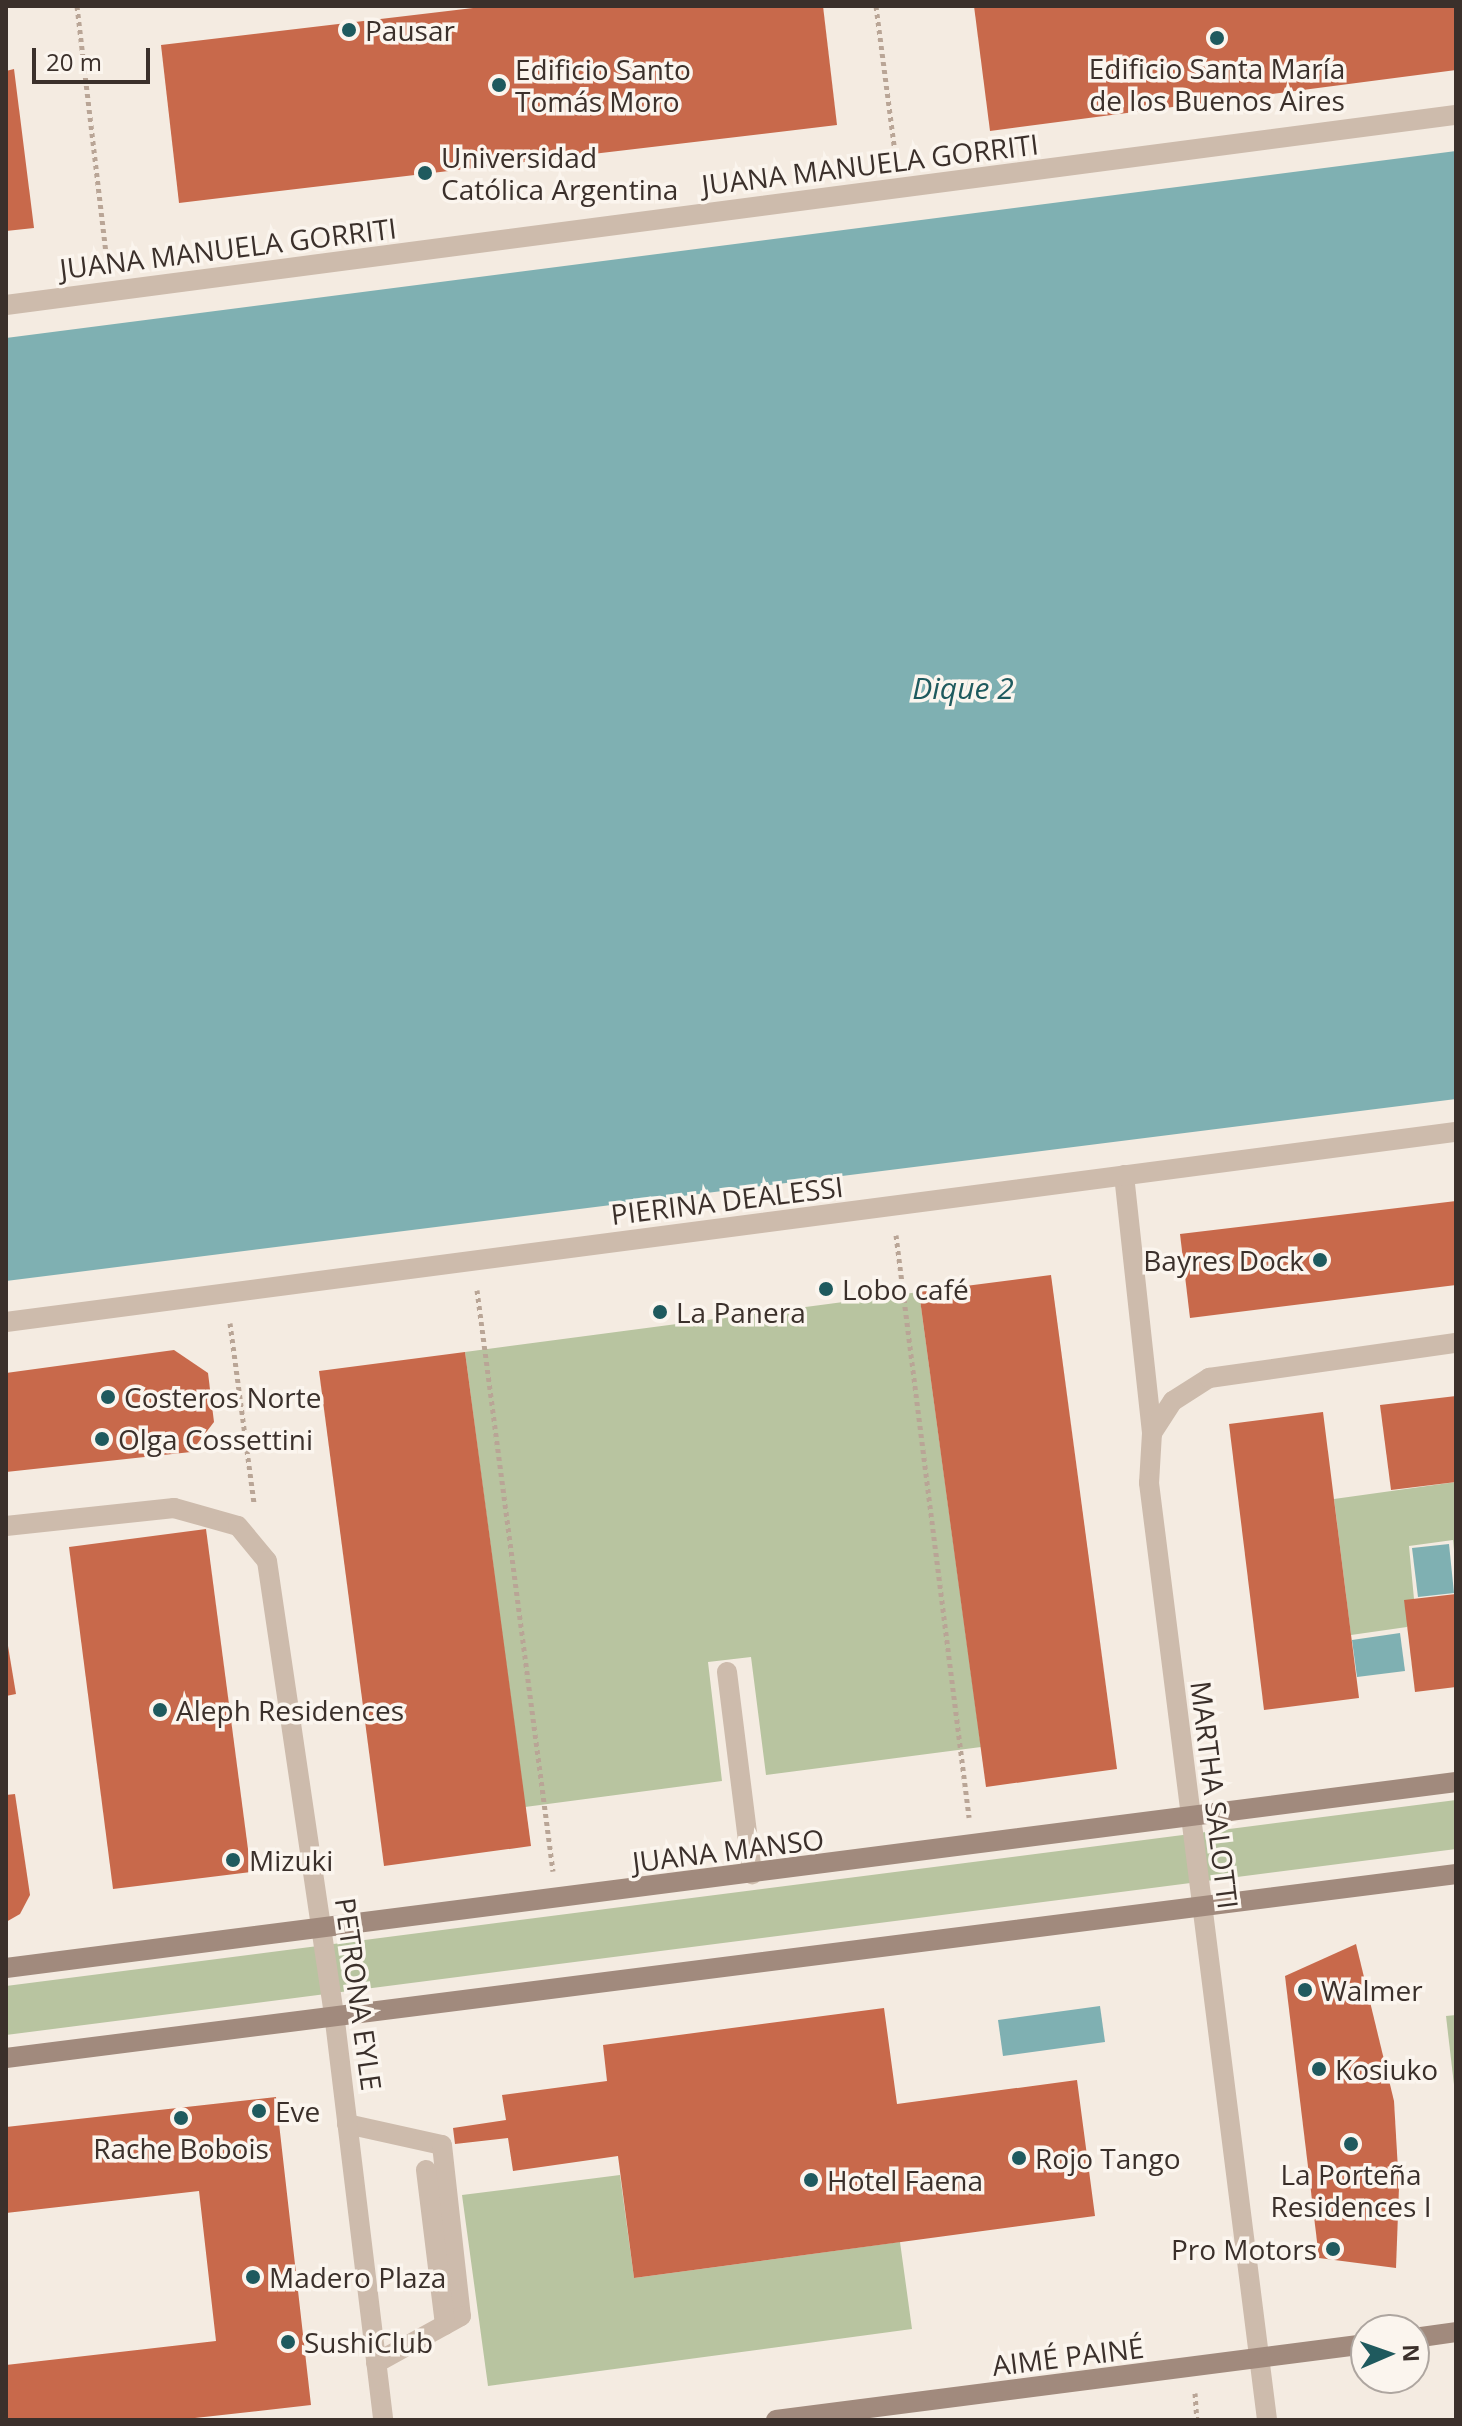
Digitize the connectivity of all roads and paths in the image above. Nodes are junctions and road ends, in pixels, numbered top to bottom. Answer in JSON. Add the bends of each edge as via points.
{"nodes":[{"id":1,"x":77,"y":6,"type":"edge"},
{"id":2,"x":876,"y":6,"type":"edge"},
{"id":3,"x":1456,"y":115,"type":"edge"},
{"id":4,"x":899,"y":188,"type":"junction"},
{"id":5,"x":110,"y":291,"type":"junction"},
{"id":6,"x":6,"y":305,"type":"edge"},
{"id":7,"x":1456,"y":1132,"type":"edge"},
{"id":8,"x":1124,"y":1175,"type":"junction"},
{"id":9,"x":893,"y":1206,"type":"junction"},
{"id":10,"x":474,"y":1261,"type":"junction"},
{"id":11,"x":227,"y":1293,"type":"junction"},
{"id":12,"x":6,"y":1322,"type":"edge"},
{"id":13,"x":1456,"y":1343,"type":"edge"},
{"id":14,"x":1152,"y":1433,"type":"junction"},
{"id":15,"x":6,"y":1526,"type":"edge"},
{"id":16,"x":260,"y":1548,"type":"junction"},
{"id":17,"x":727,"y":1672,"type":"dead end"},
{"id":18,"x":1456,"y":1782,"type":"edge"},
{"id":19,"x":1189,"y":1818,"type":"junction"},
{"id":20,"x":972,"y":1846,"type":"junction"},
{"id":21,"x":752,"y":1874,"type":"junction"},
{"id":22,"x":1456,"y":1874,"type":"edge"},
{"id":23,"x":557,"y":1900,"type":"junction"},
{"id":24,"x":1200,"y":1903,"type":"junction"},
{"id":25,"x":322,"y":1930,"type":"junction"},
{"id":26,"x":6,"y":1968,"type":"edge"},
{"id":27,"x":334,"y":2013,"type":"junction"},
{"id":28,"x":6,"y":2058,"type":"edge"},
{"id":29,"x":347,"y":2124,"type":"junction"},
{"id":30,"x":426,"y":2170,"type":"dead end"},
{"id":31,"x":445,"y":2325,"type":"junction"},
{"id":32,"x":1456,"y":2332,"type":"edge"},
{"id":33,"x":1430,"y":2336,"type":"edge"},
{"id":34,"x":1350,"y":2346,"type":"edge"},
{"id":35,"x":1261,"y":2359,"type":"junction"},
{"id":36,"x":376,"y":2363,"type":"junction"},
{"id":37,"x":383,"y":2420,"type":"edge"},
{"id":38,"x":776,"y":2420,"type":"edge"},
{"id":39,"x":1267,"y":2420,"type":"edge"}],
"edges":[{"from":1,"to":5,"type":"path"},
{"from":2,"to":4,"type":"path"},
{"from":3,"to":4,"type":"street","name":"JUANA MANUELA GORRITI"},
{"from":4,"to":5,"type":"street","name":"JUANA MANUELA GORRITI"},
{"from":5,"to":6,"type":"street","name":"JUANA MANUELA GORRITI"},
{"from":7,"to":8,"type":"street","name":"PIERINA DEALESSI"},
{"from":8,"to":9,"type":"street","name":"PIERINA DEALESSI"},
{"from":8,"to":14,"type":"street","name":"MARTHA SALOTTI"},
{"from":9,"to":10,"type":"street","name":"PIERINA DEALESSI"},
{"from":9,"to":20,"type":"path"},
{"from":10,"to":11,"type":"street","name":"PIERINA DEALESSI"},
{"from":10,"to":23,"type":"path"},
{"from":11,"to":12,"type":"street","name":"PIERINA DEALESSI"},
{"from":11,"to":16,"type":"path"},
{"from":13,"to":14,"type":"street","via":[[1209,1378],[1173,1401]]},
{"from":14,"to":19,"type":"street","name":"MARTHA SALOTTI","via":[[1147,1464]]},
{"from":15,"to":16,"type":"street","via":[[174,1508],[225,1519]]},
{"from":16,"to":25,"type":"street","name":"PETRONA EYLE","via":[[274,1585]]},
{"from":17,"to":21,"type":"street"},
{"from":18,"to":19,"type":"street","name":"JUANA MANSO"},
{"from":19,"to":20,"type":"street","name":"JUANA MANSO"},
{"from":19,"to":24,"type":"street","name":"MARTHA SALOTTI"},
{"from":20,"to":21,"type":"street","name":"JUANA MANSO"},
{"from":21,"to":23,"type":"street","name":"JUANA MANSO"},
{"from":22,"to":24,"type":"street"},
{"from":23,"to":25,"type":"street","name":"JUANA MANSO"},
{"from":24,"to":27,"type":"street"},
{"from":24,"to":35,"type":"street","name":"MARTHA SALOTTI"},
{"from":25,"to":26,"type":"street","name":"JUANA MANSO"},
{"from":25,"to":27,"type":"street","name":"PETRONA EYLE"},
{"from":27,"to":28,"type":"street"},
{"from":27,"to":29,"type":"street","name":"PETRONA EYLE"},
{"from":29,"to":31,"type":"street","via":[[442,2145],[461,2316]]},
{"from":29,"to":36,"type":"street","name":"PETRONA EYLE"},
{"from":30,"to":31,"type":"street"},
{"from":31,"to":36,"type":"street"},
{"from":32,"to":33,"type":"street"},
{"from":34,"to":35,"type":"street","name":"AIMÉ PAINÉ"},
{"from":35,"to":38,"type":"street","name":"AIMÉ PAINÉ"},
{"from":35,"to":39,"type":"street","name":"MARTHA SALOTTI"},
{"from":36,"to":37,"type":"street","name":"PETRONA EYLE"}]}
